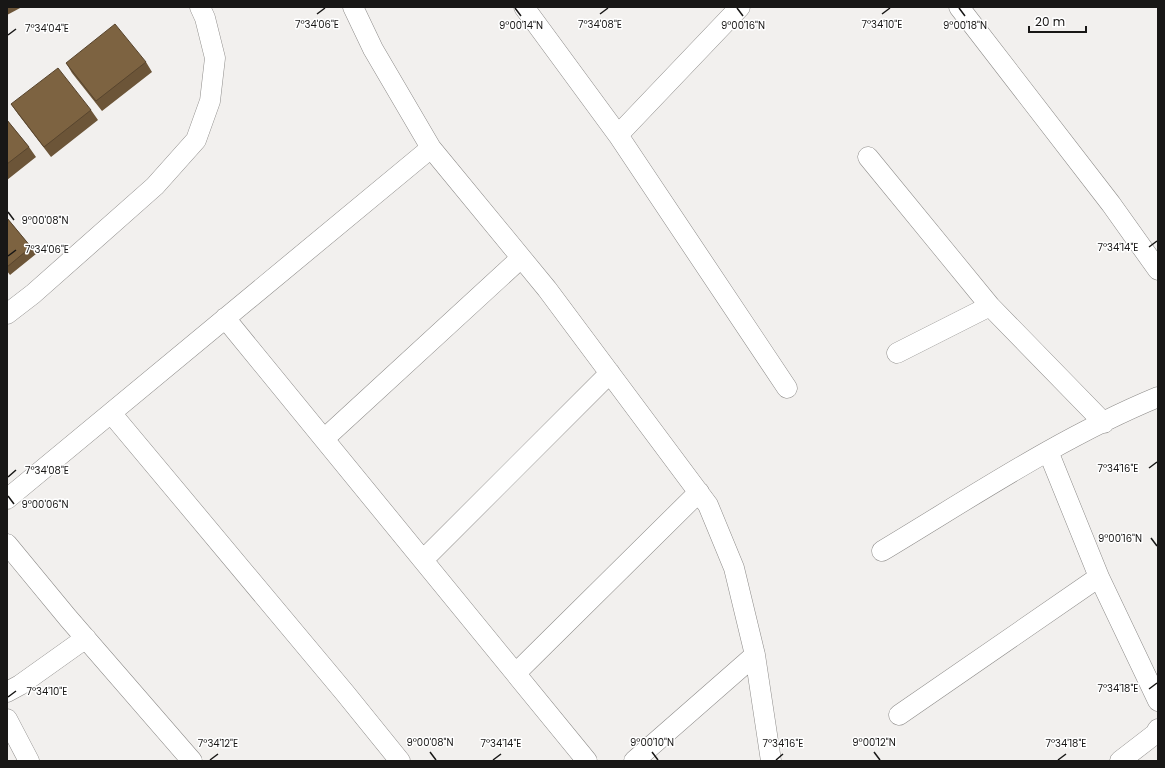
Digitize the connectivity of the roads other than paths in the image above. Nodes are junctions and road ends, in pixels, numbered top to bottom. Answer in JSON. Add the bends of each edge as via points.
{"nodes":[{"id":1,"x":200,"y":7,"type":"edge"},
{"id":2,"x":353,"y":7,"type":"edge"},
{"id":3,"x":740,"y":7,"type":"edge"},
{"id":4,"x":959,"y":7,"type":"edge"},
{"id":5,"x":529,"y":10,"type":"edge"},
{"id":6,"x":618,"y":135,"type":"junction"},
{"id":7,"x":431,"y":148,"type":"junction"},
{"id":8,"x":868,"y":157,"type":"dead end"},
{"id":9,"x":521,"y":258,"type":"junction"},
{"id":10,"x":1158,"y":270,"type":"edge"},
{"id":11,"x":990,"y":306,"type":"junction"},
{"id":12,"x":7,"y":314,"type":"edge"},
{"id":13,"x":225,"y":318,"type":"junction"},
{"id":14,"x":898,"y":353,"type":"dead end"},
{"id":15,"x":610,"y":373,"type":"junction"},
{"id":16,"x":787,"y":388,"type":"dead end"},
{"id":17,"x":1158,"y":397,"type":"edge"},
{"id":18,"x":111,"y":413,"type":"junction"},
{"id":19,"x":1104,"y":423,"type":"junction"},
{"id":20,"x":324,"y":439,"type":"junction"},
{"id":21,"x":1048,"y":451,"type":"junction"},
{"id":22,"x":699,"y":492,"type":"junction"},
{"id":23,"x":7,"y":499,"type":"edge"},
{"id":24,"x":7,"y":544,"type":"edge"},
{"id":25,"x":882,"y":551,"type":"dead end"},
{"id":26,"x":423,"y":560,"type":"junction"},
{"id":27,"x":1099,"y":577,"type":"junction"},
{"id":28,"x":86,"y":638,"type":"junction"},
{"id":29,"x":755,"y":655,"type":"junction"},
{"id":30,"x":516,"y":673,"type":"junction"},
{"id":31,"x":7,"y":692,"type":"edge"},
{"id":32,"x":1158,"y":701,"type":"edge"},
{"id":33,"x":899,"y":715,"type":"dead end"},
{"id":34,"x":7,"y":719,"type":"edge"},
{"id":35,"x":1158,"y":729,"type":"edge"},
{"id":36,"x":29,"y":761,"type":"edge"},
{"id":37,"x":192,"y":761,"type":"edge"},
{"id":38,"x":400,"y":761,"type":"edge"},
{"id":39,"x":587,"y":761,"type":"edge"},
{"id":40,"x":634,"y":761,"type":"edge"},
{"id":41,"x":771,"y":761,"type":"edge"},
{"id":42,"x":1120,"y":761,"type":"edge"}],
"edges":[{"from":1,"to":12,"type":"street","via":[[215,58],[210,101],[196,140],[155,186]]},
{"from":2,"to":7,"type":"street","via":[[373,49]]},
{"from":3,"to":6,"type":"street"},
{"from":4,"to":10,"type":"street","via":[[1111,204]]},
{"from":5,"to":6,"type":"street"},
{"from":6,"to":16,"type":"street"},
{"from":7,"to":9,"type":"street"},
{"from":7,"to":13,"type":"street"},
{"from":8,"to":11,"type":"street"},
{"from":9,"to":15,"type":"street"},
{"from":9,"to":20,"type":"street"},
{"from":11,"to":14,"type":"street"},
{"from":11,"to":19,"type":"street"},
{"from":13,"to":18,"type":"street"},
{"from":13,"to":20,"type":"street"},
{"from":15,"to":22,"type":"street"},
{"from":15,"to":26,"type":"street"},
{"from":17,"to":19,"type":"street"},
{"from":18,"to":23,"type":"street"},
{"from":18,"to":38,"type":"street"},
{"from":19,"to":21,"type":"street"},
{"from":20,"to":26,"type":"street"},
{"from":21,"to":25,"type":"street"},
{"from":21,"to":27,"type":"street"},
{"from":22,"to":29,"type":"street","via":[[708,505],[734,568]]},
{"from":22,"to":30,"type":"street"},
{"from":24,"to":28,"type":"street"},
{"from":26,"to":30,"type":"street"},
{"from":27,"to":32,"type":"street"},
{"from":27,"to":33,"type":"street"},
{"from":28,"to":31,"type":"street"},
{"from":28,"to":37,"type":"street"},
{"from":29,"to":40,"type":"street"},
{"from":29,"to":41,"type":"street"},
{"from":30,"to":39,"type":"street"},
{"from":34,"to":36,"type":"street"},
{"from":35,"to":42,"type":"street"}]}
